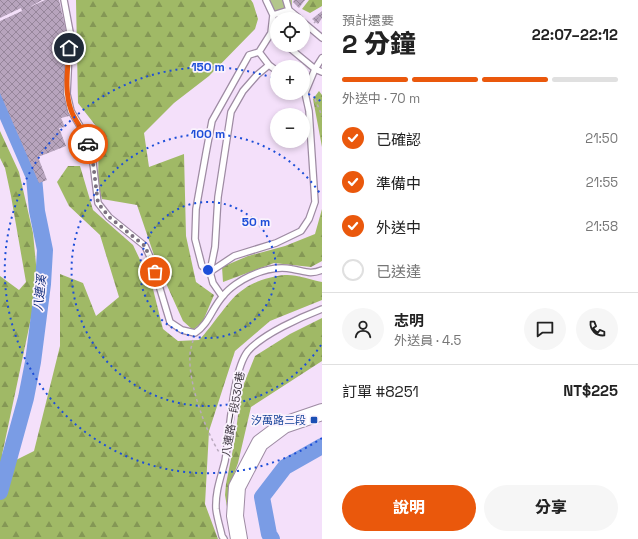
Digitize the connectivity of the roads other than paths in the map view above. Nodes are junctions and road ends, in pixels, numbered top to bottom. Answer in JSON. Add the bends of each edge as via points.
{"nodes":[{"id":1,"x":64,"y":0,"type":"edge"},
{"id":2,"x":266,"y":0,"type":"edge"},
{"id":3,"x":286,"y":0,"type":"edge"},
{"id":4,"x":289,"y":10,"type":"junction"},
{"id":5,"x":271,"y":12,"type":"edge"},
{"id":6,"x":284,"y":12,"type":"edge"},
{"id":7,"x":291,"y":12,"type":"edge"},
{"id":8,"x":310,"y":27,"type":"edge"},
{"id":9,"x":270,"y":35,"type":"edge"},
{"id":10,"x":322,"y":38,"type":"edge"},
{"id":11,"x":259,"y":52,"type":"junction"},
{"id":12,"x":294,"y":52,"type":"edge"},
{"id":13,"x":322,"y":58,"type":"edge"},
{"id":14,"x":269,"y":65,"type":"joint"},
{"id":15,"x":315,"y":69,"type":"junction"},
{"id":16,"x":322,"y":72,"type":"edge"},
{"id":17,"x":310,"y":80,"type":"edge"},
{"id":18,"x":306,"y":100,"type":"edge"},
{"id":19,"x":322,"y":270,"type":"edge"},
{"id":20,"x":210,"y":272,"type":"junction"},
{"id":21,"x":222,"y":296,"type":"junction"},
{"id":22,"x":322,"y":309,"type":"edge"},
{"id":23,"x":322,"y":412,"type":"edge"},
{"id":24,"x":224,"y":539,"type":"edge"},
{"id":25,"x":239,"y":539,"type":"edge"}],
"edges":[{"from":1,"to":21,"type":"lane","via":[[70,32],[67,94],[71,111],[87,138],[92,155],[98,203],[109,217],[145,246],[170,322],[182,330],[195,333],[209,319]]},
{"from":2,"to":5,"type":"lane"},
{"from":3,"to":4,"type":"lane"},
{"from":4,"to":6,"type":"lane"},
{"from":4,"to":7,"type":"lane"},
{"from":8,"to":10,"type":"lane"},
{"from":9,"to":11,"type":"lane"},
{"from":11,"to":14,"type":"lane"},
{"from":11,"to":20,"type":"lane","via":[[249,55],[212,121],[196,209],[195,239],[202,266]]},
{"from":12,"to":15,"type":"lane"},
{"from":13,"to":15,"type":"lane"},
{"from":14,"to":20,"type":"lane","via":[[243,91],[231,112]]},
{"from":15,"to":16,"type":"lane"},
{"from":15,"to":17,"type":"lane"},
{"from":18,"to":20,"type":"lane","via":[[315,202],[309,219],[301,231],[276,243],[234,256]]},
{"from":19,"to":21,"type":"lane","via":[[314,274],[290,268],[268,269],[248,276]]},
{"from":20,"to":21,"type":"lane","via":[[213,283]]},
{"from":22,"to":24,"type":"lane","name":"八連路一段530巷","via":[[264,338],[248,352],[242,363],[235,387],[225,460],[218,488],[216,509]]},
{"from":23,"to":25,"type":"street","via":[[284,425],[260,444],[237,487],[235,516]]}]}
